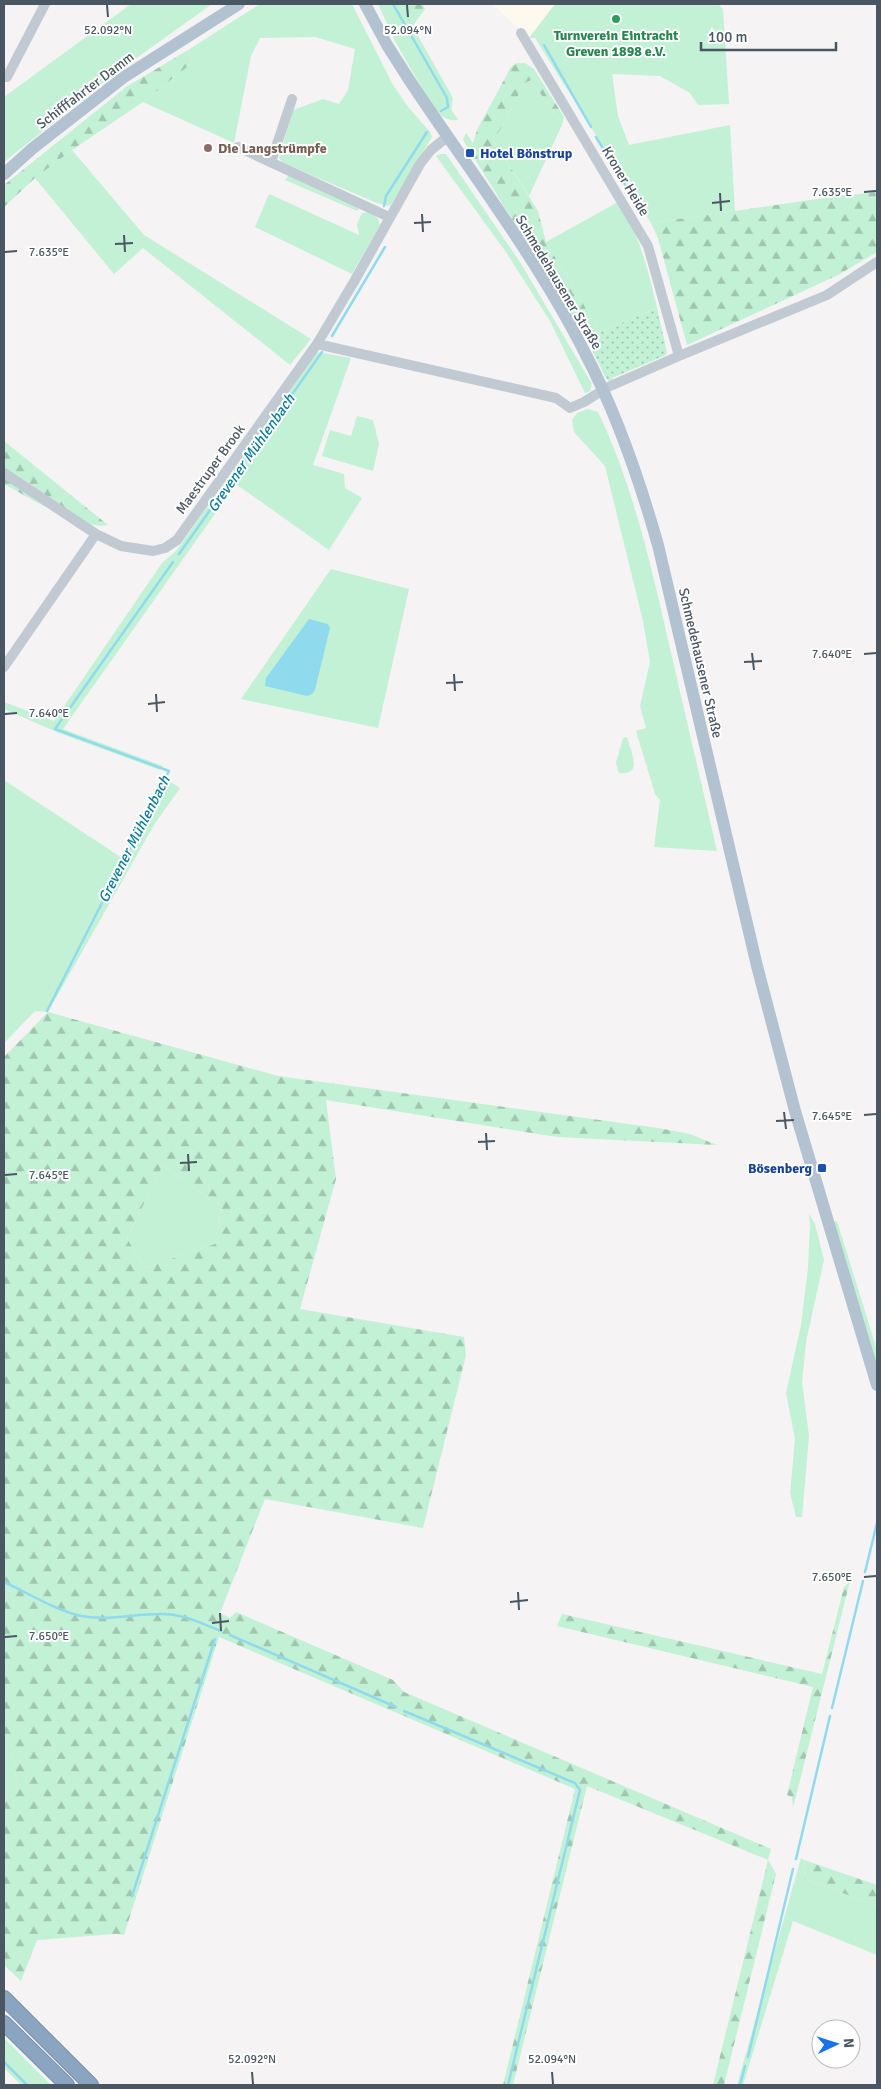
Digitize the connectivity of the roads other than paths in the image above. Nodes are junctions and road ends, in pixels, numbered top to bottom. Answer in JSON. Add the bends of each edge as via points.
{"nodes":[{"id":1,"x":45,"y":4,"type":"edge"},
{"id":2,"x":239,"y":4,"type":"edge"},
{"id":3,"x":365,"y":4,"type":"edge"},
{"id":4,"x":521,"y":33,"type":"dead end"},
{"id":5,"x":7,"y":77,"type":"dead end"},
{"id":6,"x":292,"y":99,"type":"dead end"},
{"id":7,"x":448,"y":137,"type":"junction"},
{"id":8,"x":238,"y":147,"type":"dead end"},
{"id":9,"x":271,"y":162,"type":"junction"},
{"id":10,"x":4,"y":174,"type":"edge"},
{"id":11,"x":389,"y":217,"type":"junction"},
{"id":12,"x":877,"y":262,"type":"edge"},
{"id":13,"x":317,"y":344,"type":"junction"},
{"id":14,"x":679,"y":356,"type":"junction"},
{"id":15,"x":603,"y":390,"type":"junction"},
{"id":16,"x":4,"y":473,"type":"edge"},
{"id":17,"x":96,"y":534,"type":"junction"},
{"id":18,"x":4,"y":667,"type":"edge"},
{"id":19,"x":877,"y":1385,"type":"edge"},
{"id":20,"x":4,"y":1998,"type":"edge"},
{"id":21,"x":4,"y":2023,"type":"edge"},
{"id":22,"x":67,"y":2085,"type":"edge"},
{"id":23,"x":91,"y":2085,"type":"edge"}],
"edges":[{"from":1,"to":5,"type":"street"},
{"from":2,"to":10,"type":"main road","name":"Schifffahrter Damm","via":[[124,77]]},
{"from":3,"to":7,"type":"main road","name":"Schmedehausener Straße","via":[[392,54]]},
{"from":4,"to":14,"type":"street","name":"Kroner Heide","via":[[648,246]]},
{"from":6,"to":9,"type":"street"},
{"from":7,"to":11,"type":"street","name":"Maestruper Brook","via":[[420,164]]},
{"from":7,"to":15,"type":"main road","name":"Schmedehausener Straße","via":[[548,288],[586,353]]},
{"from":8,"to":9,"type":"street"},
{"from":9,"to":11,"type":"street"},
{"from":11,"to":13,"type":"street","name":"Maestruper Brook"},
{"from":12,"to":14,"type":"street","via":[[827,295]]},
{"from":13,"to":15,"type":"street","via":[[556,398],[570,408]]},
{"from":13,"to":17,"type":"street","name":"Maestruper Brook","via":[[177,540],[153,551],[121,546]]},
{"from":14,"to":15,"type":"street"},
{"from":15,"to":19,"type":"main road","name":"Schmedehausener Straße","via":[[633,464],[658,545],[762,986],[795,1111]]},
{"from":16,"to":17,"type":"street","name":"Maestruper Brook"},
{"from":17,"to":18,"type":"street"},
{"from":20,"to":23,"type":"highway"},
{"from":21,"to":22,"type":"highway"}]}
